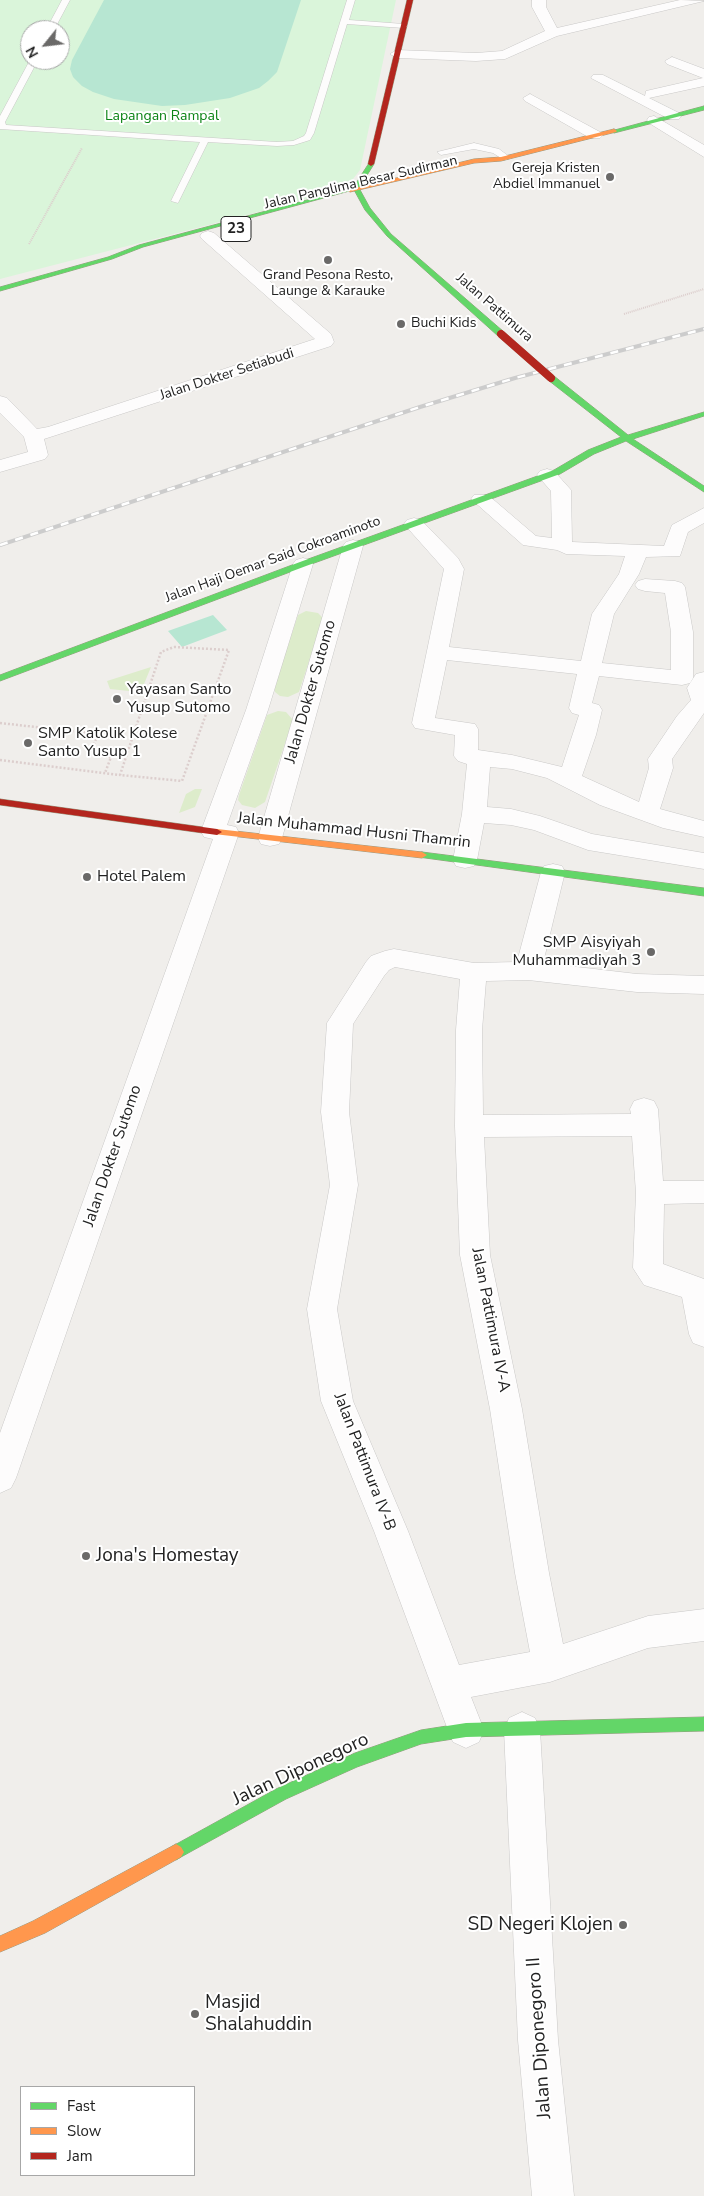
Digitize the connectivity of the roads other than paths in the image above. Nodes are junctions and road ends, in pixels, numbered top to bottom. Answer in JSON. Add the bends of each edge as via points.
{"nodes":[{"id":1,"x":66,"y":0,"type":"edge"},
{"id":2,"x":351,"y":0,"type":"edge"},
{"id":3,"x":410,"y":0,"type":"edge"},
{"id":4,"x":539,"y":0,"type":"edge"},
{"id":5,"x":698,"y":0,"type":"edge"},
{"id":6,"x":55,"y":20,"type":"edge"},
{"id":7,"x":345,"y":22,"type":"junction"},
{"id":8,"x":404,"y":26,"type":"junction"},
{"id":9,"x":552,"y":33,"type":"junction"},
{"id":10,"x":398,"y":54,"type":"junction"},
{"id":11,"x":672,"y":61,"type":"dead end"},
{"id":12,"x":29,"y":70,"type":"edge"},
{"id":13,"x":704,"y":74,"type":"edge"},
{"id":14,"x":628,"y":76,"type":"dead end"},
{"id":15,"x":598,"y":78,"type":"dead end"},
{"id":16,"x":704,"y":82,"type":"edge"},
{"id":17,"x":651,"y":94,"type":"junction"},
{"id":18,"x":530,"y":98,"type":"dead end"},
{"id":19,"x":704,"y":108,"type":"edge"},
{"id":20,"x":670,"y":117,"type":"junction"},
{"id":21,"x":594,"y":135,"type":"junction"},
{"id":22,"x":204,"y":140,"type":"junction"},
{"id":23,"x":704,"y":142,"type":"edge"},
{"id":24,"x":440,"y":152,"type":"dead end"},
{"id":25,"x":704,"y":152,"type":"edge"},
{"id":26,"x":504,"y":159,"type":"junction"},
{"id":27,"x":356,"y":188,"type":"junction"},
{"id":28,"x":388,"y":193,"type":"dead end"},
{"id":29,"x":366,"y":198,"type":"junction"},
{"id":30,"x":175,"y":201,"type":"dead end"},
{"id":31,"x":208,"y":236,"type":"junction"},
{"id":32,"x":110,"y":258,"type":"junction"},
{"id":33,"x":0,"y":289,"type":"edge"},
{"id":34,"x":0,"y":402,"type":"edge"},
{"id":35,"x":704,"y":414,"type":"edge"},
{"id":36,"x":33,"y":435,"type":"junction"},
{"id":37,"x":627,"y":438,"type":"junction"},
{"id":38,"x":662,"y":444,"type":"dead end"},
{"id":39,"x":641,"y":453,"type":"junction"},
{"id":40,"x":0,"y":466,"type":"edge"},
{"id":41,"x":592,"y":467,"type":"dead end"},
{"id":42,"x":552,"y":474,"type":"junction"},
{"id":43,"x":704,"y":490,"type":"edge"},
{"id":44,"x":482,"y":499,"type":"junction"},
{"id":45,"x":704,"y":514,"type":"edge"},
{"id":46,"x":414,"y":524,"type":"junction"},
{"id":47,"x":563,"y":545,"type":"junction"},
{"id":48,"x":353,"y":546,"type":"junction"},
{"id":49,"x":638,"y":550,"type":"junction"},
{"id":50,"x":303,"y":564,"type":"junction"},
{"id":51,"x":645,"y":585,"type":"dead end"},
{"id":52,"x":437,"y":652,"type":"junction"},
{"id":53,"x":588,"y":668,"type":"junction"},
{"id":54,"x":0,"y":678,"type":"edge"},
{"id":55,"x":704,"y":679,"type":"edge"},
{"id":56,"x":479,"y":758,"type":"junction"},
{"id":57,"x":569,"y":779,"type":"junction"},
{"id":58,"x":0,"y":802,"type":"edge"},
{"id":59,"x":646,"y":813,"type":"junction"},
{"id":60,"x":474,"y":814,"type":"junction"},
{"id":61,"x":704,"y":829,"type":"edge"},
{"id":62,"x":220,"y":832,"type":"junction"},
{"id":63,"x":270,"y":838,"type":"junction"},
{"id":64,"x":465,"y":860,"type":"junction"},
{"id":65,"x":704,"y":861,"type":"edge"},
{"id":66,"x":554,"y":872,"type":"junction"},
{"id":67,"x":704,"y":892,"type":"edge"},
{"id":68,"x":528,"y":971,"type":"junction"},
{"id":69,"x":474,"y":972,"type":"junction"},
{"id":70,"x":704,"y":985,"type":"edge"},
{"id":71,"x":469,"y":1126,"type":"junction"},
{"id":72,"x":704,"y":1192,"type":"edge"},
{"id":73,"x":650,"y":1193,"type":"junction"},
{"id":74,"x":704,"y":1334,"type":"edge"},
{"id":75,"x":0,"y":1478,"type":"edge"},
{"id":76,"x":704,"y":1625,"type":"edge"},
{"id":77,"x":550,"y":1665,"type":"junction"},
{"id":78,"x":449,"y":1684,"type":"junction"},
{"id":79,"x":704,"y":1724,"type":"edge"},
{"id":80,"x":466,"y":1730,"type":"junction"},
{"id":81,"x":522,"y":1730,"type":"junction"},
{"id":82,"x":0,"y":1944,"type":"edge"},
{"id":83,"x":552,"y":2196,"type":"edge"}],
"edges":[{"from":1,"to":6,"type":"lane"},
{"from":2,"to":7,"type":"lane"},
{"from":3,"to":8,"type":"main road"},
{"from":4,"to":9,"type":"street","via":[[539,7]]},
{"from":5,"to":9,"type":"street"},
{"from":7,"to":8,"type":"lane"},
{"from":7,"to":22,"type":"lane","via":[[307,138],[277,144]]},
{"from":8,"to":10,"type":"main road"},
{"from":9,"to":10,"type":"street","via":[[511,53],[497,56]]},
{"from":10,"to":27,"type":"main road","via":[[373,161]]},
{"from":11,"to":13,"type":"street"},
{"from":12,"to":22,"type":"lane","via":[[1,125],[12,129]]},
{"from":14,"to":17,"type":"street","via":[[631,82]]},
{"from":15,"to":20,"type":"street"},
{"from":16,"to":17,"type":"street"},
{"from":17,"to":20,"type":"street"},
{"from":18,"to":21,"type":"street"},
{"from":19,"to":20,"type":"main road","name":"Jalan Panglima Besar Sudirman","number":"23"},
{"from":20,"to":21,"type":"main road","name":"Jalan Panglima Besar Sudirman","number":"23"},
{"from":20,"to":23,"type":"street"},
{"from":20,"to":25,"type":"street"},
{"from":21,"to":26,"type":"main road","name":"Jalan Panglima Besar Sudirman","number":"23"},
{"from":22,"to":30,"type":"lane"},
{"from":24,"to":26,"type":"lane","via":[[474,146],[496,151]]},
{"from":26,"to":27,"type":"main road","name":"Jalan Panglima Besar Sudirman","number":"23","via":[[474,161]]},
{"from":26,"to":28,"type":"main road","name":"Jalan Panglima Besar Sudirman","number":"23","via":[[483,169]]},
{"from":27,"to":29,"type":"main road","name":"Jalan Pattimura"},
{"from":27,"to":32,"type":"main road","name":"Jalan Panglima Besar Sudirman","number":"23","via":[[141,246]]},
{"from":29,"to":31,"type":"main road","name":"Jalan Panglima Besar Sudirman","number":"23"},
{"from":29,"to":37,"type":"main road","name":"Jalan Pattimura","bridge":true,"via":[[367,209],[388,235],[551,378]]},
{"from":31,"to":32,"type":"main road","name":"Jalan Panglima Besar Sudirman","number":"23","via":[[146,254]]},
{"from":31,"to":36,"type":"street","name":"Jalan Dokter Setiabudi","via":[[325,338],[325,342],[51,432]]},
{"from":32,"to":33,"type":"main road","name":"Jalan Panglima Besar Sudirman","number":"23"},
{"from":34,"to":36,"type":"street"},
{"from":35,"to":37,"type":"main road","name":"Jalan Haji Oemar Said Cokroaminoto"},
{"from":36,"to":40,"type":"street","via":[[37,456]]},
{"from":37,"to":39,"type":"main road","name":"Jalan Pattimura"},
{"from":37,"to":42,"type":"main road","name":"Jalan Haji Oemar Said Cokroaminoto","via":[[591,452]]},
{"from":38,"to":39,"type":"main road"},
{"from":39,"to":43,"type":"main road"},
{"from":41,"to":42,"type":"main road","name":"Jalan Haji Oemar Said Cokroaminoto"},
{"from":42,"to":44,"type":"main road","name":"Jalan Haji Oemar Said Cokroaminoto"},
{"from":42,"to":47,"type":"street","via":[[561,490]]},
{"from":44,"to":46,"type":"main road","name":"Jalan Haji Oemar Said Cokroaminoto"},
{"from":44,"to":47,"type":"street","via":[[530,541]]},
{"from":45,"to":49,"type":"street","via":[[679,529],[673,552]]},
{"from":46,"to":48,"type":"main road","name":"Jalan Haji Oemar Said Cokroaminoto"},
{"from":46,"to":52,"type":"street","via":[[454,569]]},
{"from":47,"to":49,"type":"street","via":[[569,548]]},
{"from":48,"to":50,"type":"main road","name":"Jalan Haji Oemar Said Cokroaminoto"},
{"from":48,"to":63,"type":"street","name":"Jalan Dokter Sutomo"},
{"from":49,"to":53,"type":"street","via":[[629,574],[603,614]]},
{"from":50,"to":54,"type":"main road","name":"Jalan Haji Oemar Said Cokroaminoto"},
{"from":50,"to":62,"type":"street","name":"Jalan Dokter Sutomo"},
{"from":51,"to":53,"type":"street","via":[[675,587],[682,632],[682,678]]},
{"from":52,"to":53,"type":"street"},
{"from":52,"to":56,"type":"street","via":[[423,723],[467,729],[465,755]]},
{"from":53,"to":57,"type":"street","via":[[580,708],[591,710]]},
{"from":55,"to":59,"type":"street","via":[[698,688],[702,701],[660,759],[661,768]]},
{"from":56,"to":57,"type":"street","via":[[512,762]]},
{"from":56,"to":60,"type":"street"},
{"from":57,"to":59,"type":"street"},
{"from":58,"to":62,"type":"main road","name":"Jalan Muhammad Husni Thamrin"},
{"from":59,"to":61,"type":"street"},
{"from":60,"to":64,"type":"street"},
{"from":60,"to":65,"type":"street","via":[[540,824],[588,842]]},
{"from":62,"to":63,"type":"main road","name":"Jalan Muhammad Husni Thamrin"},
{"from":62,"to":75,"type":"street","name":"Jalan Dokter Sutomo"},
{"from":63,"to":64,"type":"main road","name":"Jalan Muhammad Husni Thamrin"},
{"from":64,"to":66,"type":"main road","name":"Jalan Muhammad Husni Thamrin"},
{"from":66,"to":67,"type":"main road","name":"Jalan Muhammad Husni Thamrin"},
{"from":66,"to":68,"type":"street"},
{"from":68,"to":69,"type":"street"},
{"from":68,"to":70,"type":"street","via":[[637,983]]},
{"from":69,"to":71,"type":"street","name":"Jalan Pattimura IV-A","via":[[469,1030]]},
{"from":69,"to":78,"type":"street","name":"Jalan Pattimura IV-B","via":[[394,958],[386,960],[375,969],[340,1023],[335,1112],[344,1185],[322,1309],[337,1401],[392,1531]]},
{"from":71,"to":73,"type":"street","via":[[644,1117]]},
{"from":71,"to":77,"type":"street","name":"Jalan Pattimura IV-A","via":[[475,1255],[506,1409]]},
{"from":72,"to":73,"type":"street"},
{"from":73,"to":74,"type":"street","via":[[648,1268],[655,1276],[696,1288]]},
{"from":76,"to":77,"type":"street","via":[[648,1632]]},
{"from":77,"to":78,"type":"street"},
{"from":78,"to":80,"type":"street","name":"Jalan Pattimura IV-B"},
{"from":79,"to":81,"type":"main road","name":"Jalan Diponegoro"},
{"from":80,"to":81,"type":"main road","name":"Jalan Diponegoro"},
{"from":80,"to":82,"type":"main road","name":"Jalan Diponegoro","via":[[421,1738],[346,1764],[281,1794],[39,1927]]},
{"from":81,"to":83,"type":"street","name":"Jalan Diponegoro II","via":[[538,2040]]}]}
